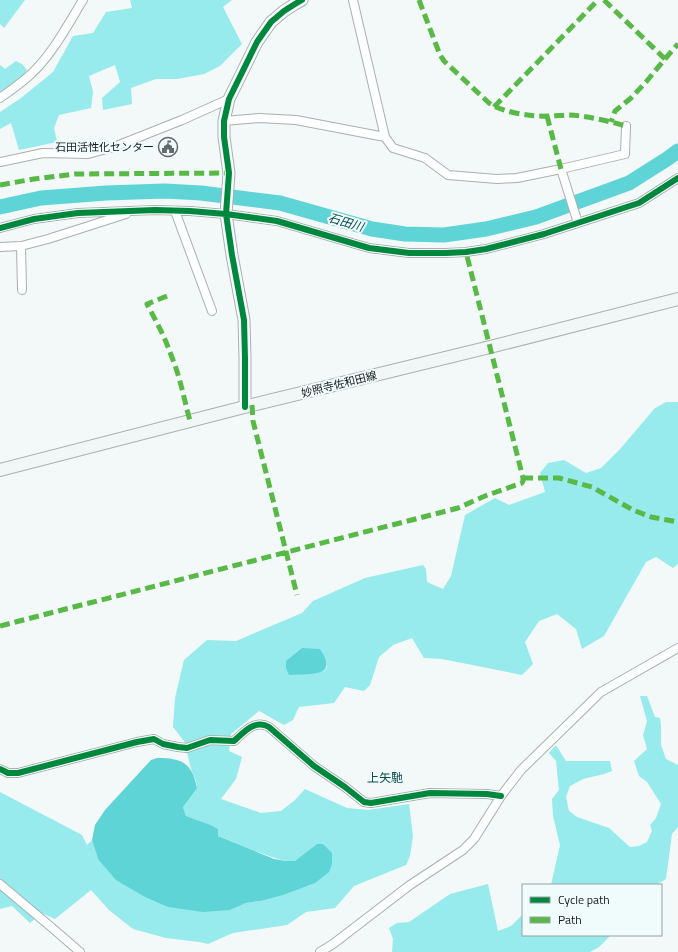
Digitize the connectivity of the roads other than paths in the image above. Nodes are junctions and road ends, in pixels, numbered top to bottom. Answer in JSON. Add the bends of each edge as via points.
{"nodes":[{"id":1,"x":83,"y":0,"type":"edge"},
{"id":2,"x":302,"y":0,"type":"edge"},
{"id":3,"x":352,"y":0,"type":"edge"},
{"id":4,"x":0,"y":98,"type":"edge"},
{"id":5,"x":229,"y":99,"type":"junction"},
{"id":6,"x":224,"y":121,"type":"junction"},
{"id":7,"x":626,"y":126,"type":"dead end"},
{"id":8,"x":385,"y":137,"type":"junction"},
{"id":9,"x":0,"y":162,"type":"edge"},
{"id":10,"x":561,"y":169,"type":"junction"},
{"id":11,"x":678,"y":178,"type":"edge"},
{"id":12,"x":137,"y":211,"type":"junction"},
{"id":13,"x":175,"y":211,"type":"junction"},
{"id":14,"x":226,"y":211,"type":"junction"},
{"id":15,"x":577,"y":220,"type":"junction"},
{"id":16,"x":0,"y":228,"type":"edge"},
{"id":17,"x":22,"y":246,"type":"junction"},
{"id":18,"x":0,"y":247,"type":"edge"},
{"id":19,"x":22,"y":290,"type":"dead end"},
{"id":20,"x":678,"y":299,"type":"edge"},
{"id":21,"x":212,"y":311,"type":"dead end"},
{"id":22,"x":245,"y":407,"type":"junction"},
{"id":23,"x":0,"y":470,"type":"edge"},
{"id":24,"x":678,"y":648,"type":"edge"},
{"id":25,"x":0,"y":769,"type":"edge"},
{"id":26,"x":501,"y":796,"type":"junction"},
{"id":27,"x":0,"y":884,"type":"edge"},
{"id":28,"x":80,"y":952,"type":"edge"},
{"id":29,"x":320,"y":952,"type":"edge"}],
"edges":[{"from":1,"to":4,"type":"street","via":[[41,64],[14,89]]},
{"from":2,"to":5,"type":"street","via":[[271,22],[256,42]]},
{"from":3,"to":8,"type":"street"},
{"from":5,"to":6,"type":"street"},
{"from":5,"to":9,"type":"street","via":[[114,147],[88,154],[42,153]]},
{"from":6,"to":8,"type":"street","via":[[259,118],[296,120]]},
{"from":6,"to":14,"type":"street","via":[[229,173]]},
{"from":7,"to":10,"type":"street","via":[[625,154]]},
{"from":8,"to":10,"type":"street","via":[[393,148],[425,158],[448,174],[497,179],[517,178]]},
{"from":10,"to":15,"type":"street"},
{"from":11,"to":15,"type":"street","via":[[639,202]]},
{"from":12,"to":13,"type":"street"},
{"from":12,"to":16,"type":"street","via":[[78,213],[34,219]]},
{"from":12,"to":17,"type":"street"},
{"from":13,"to":14,"type":"street"},
{"from":13,"to":21,"type":"street"},
{"from":14,"to":15,"type":"street","via":[[277,221],[369,248],[409,253],[486,249],[544,234]]},
{"from":14,"to":22,"type":"street","via":[[244,320]]},
{"from":17,"to":18,"type":"street"},
{"from":17,"to":19,"type":"street"},
{"from":20,"to":22,"type":"main road","name":"妙照寺佐和田線"},
{"from":22,"to":23,"type":"main road","name":"妙照寺佐和田線"},
{"from":24,"to":26,"type":"street","via":[[601,692],[522,770]]},
{"from":25,"to":26,"type":"street","via":[[8,773],[18,773],[154,739],[178,748],[187,748],[210,740],[234,741],[252,726],[264,724],[314,766],[364,802],[430,793]]},
{"from":26,"to":29,"type":"street","via":[[474,839],[463,850],[410,885]]},
{"from":27,"to":28,"type":"street"}]}
